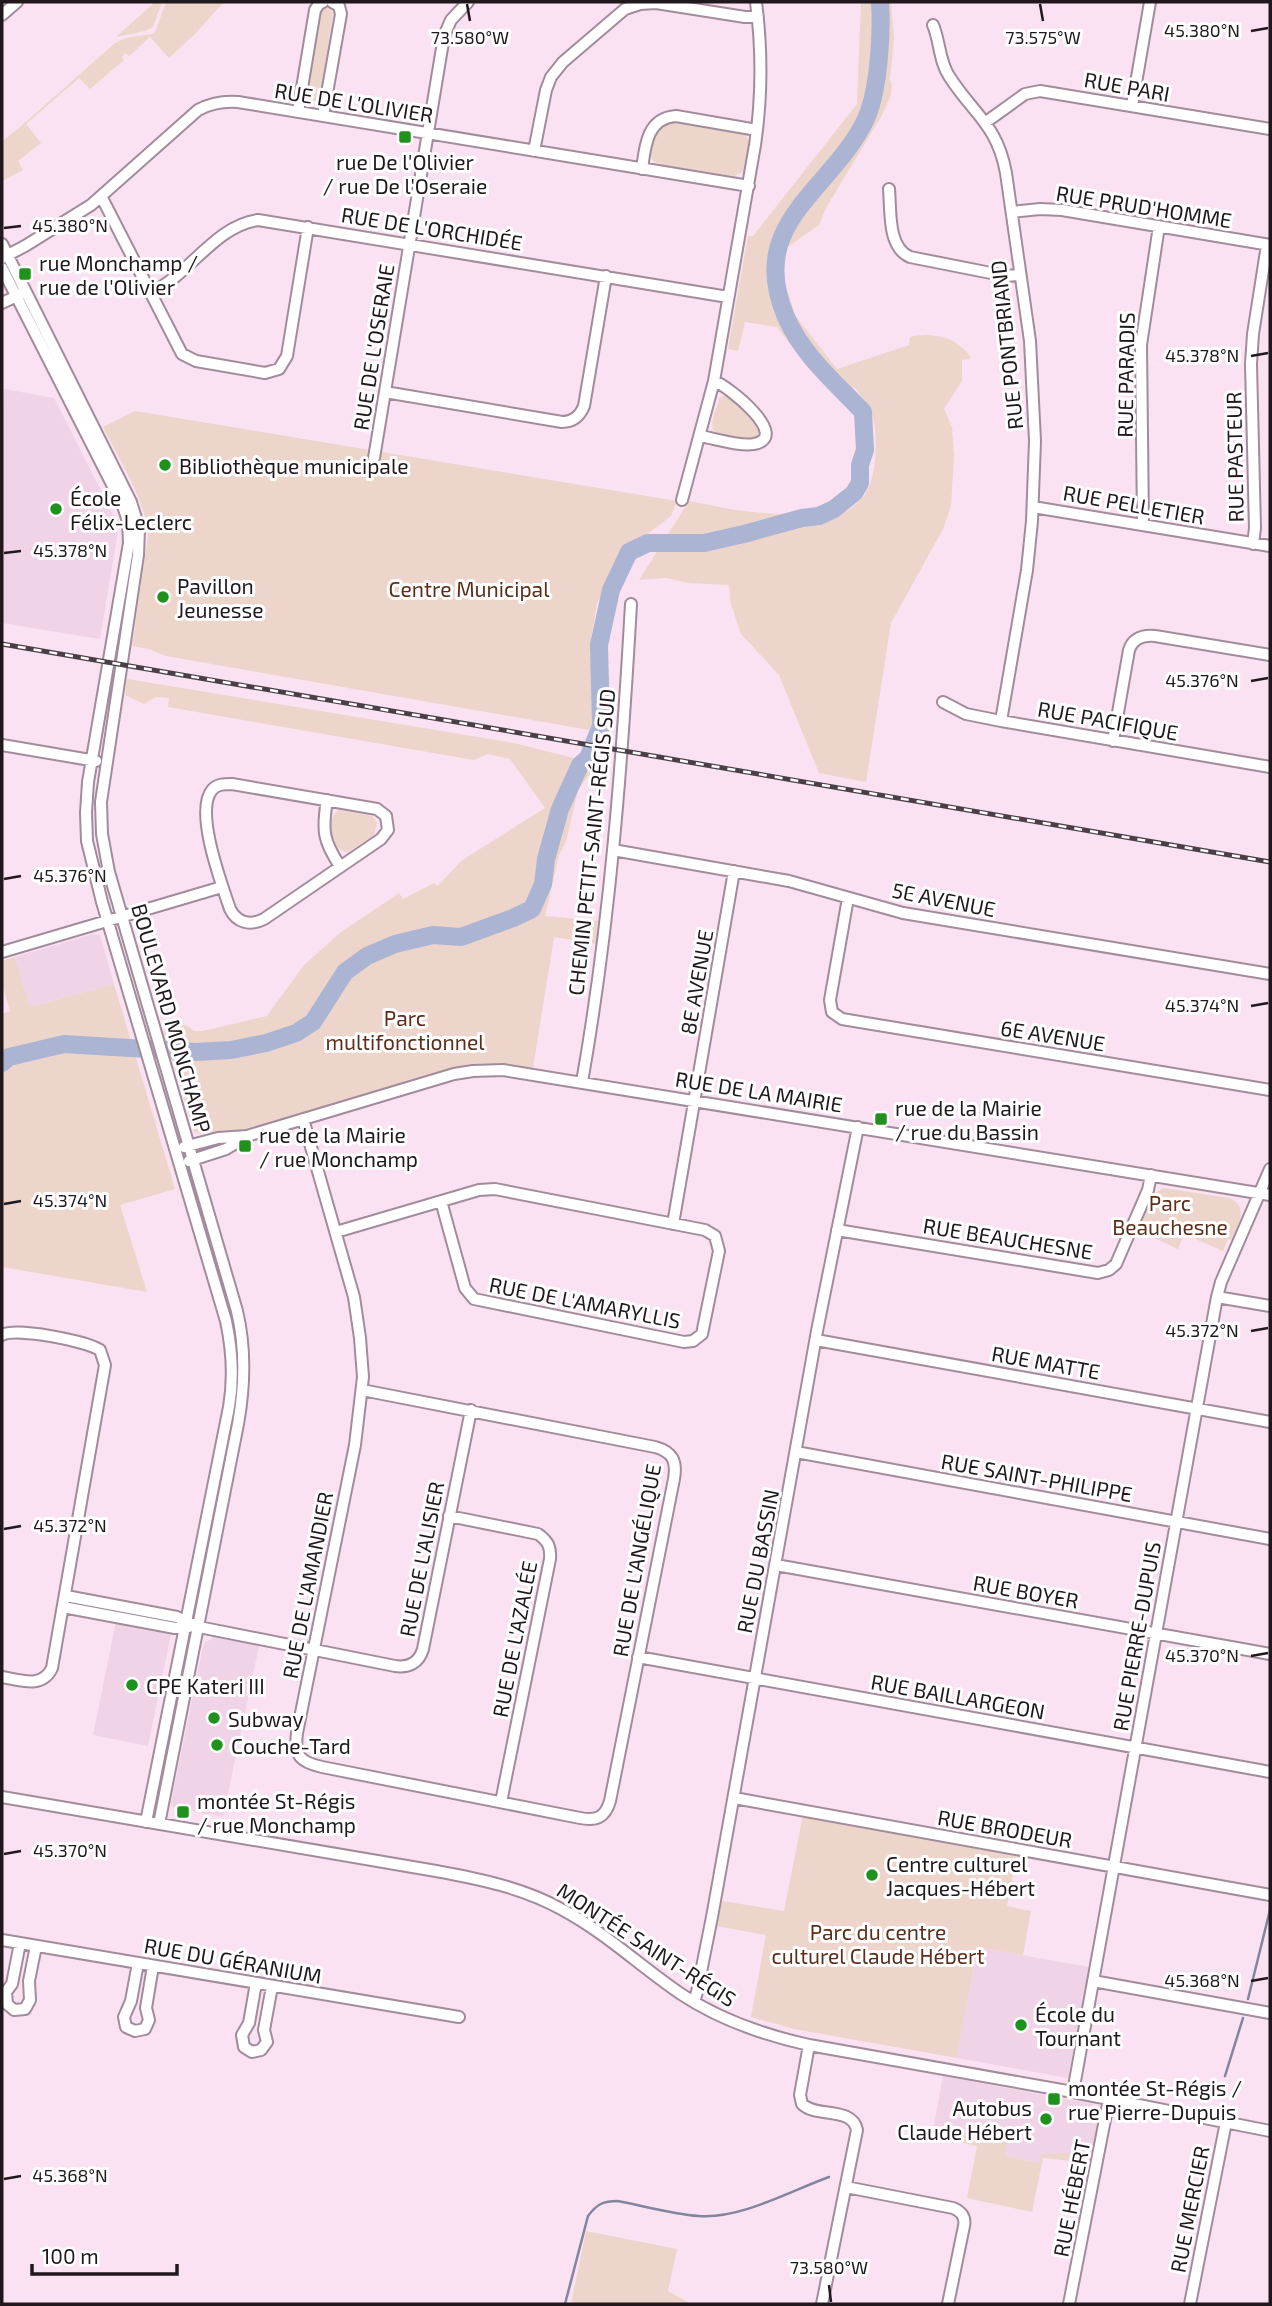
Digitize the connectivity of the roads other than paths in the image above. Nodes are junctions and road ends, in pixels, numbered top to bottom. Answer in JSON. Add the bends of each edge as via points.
{"nodes":[{"id":1,"x":17,"y":2,"type":"edge"},
{"id":2,"x":323,"y":2,"type":"edge"},
{"id":3,"x":332,"y":2,"type":"edge"},
{"id":4,"x":468,"y":2,"type":"edge"},
{"id":5,"x":756,"y":2,"type":"edge"},
{"id":6,"x":1150,"y":2,"type":"edge"},
{"id":7,"x":2,"y":15,"type":"edge"},
{"id":8,"x":758,"y":17,"type":"junction"},
{"id":9,"x":933,"y":25,"type":"dead end"},
{"id":10,"x":1132,"y":106,"type":"junction"},
{"id":11,"x":298,"y":112,"type":"junction"},
{"id":12,"x":323,"y":116,"type":"junction"},
{"id":13,"x":986,"y":122,"type":"junction"},
{"id":14,"x":1270,"y":129,"type":"edge"},
{"id":15,"x":757,"y":130,"type":"junction"},
{"id":16,"x":429,"y":134,"type":"junction"},
{"id":17,"x":534,"y":151,"type":"junction"},
{"id":18,"x":642,"y":169,"type":"junction"},
{"id":19,"x":748,"y":187,"type":"junction"},
{"id":20,"x":889,"y":189,"type":"dead end"},
{"id":21,"x":101,"y":196,"type":"junction"},
{"id":22,"x":1012,"y":212,"type":"junction"},
{"id":23,"x":1159,"y":226,"type":"junction"},
{"id":24,"x":308,"y":228,"type":"junction"},
{"id":25,"x":2,"y":244,"type":"edge"},
{"id":26,"x":410,"y":244,"type":"junction"},
{"id":27,"x":1269,"y":245,"type":"edge"},
{"id":28,"x":4,"y":257,"type":"edge"},
{"id":29,"x":2,"y":268,"type":"edge"},
{"id":30,"x":1019,"y":275,"type":"junction"},
{"id":31,"x":606,"y":276,"type":"junction"},
{"id":32,"x":152,"y":292,"type":"junction"},
{"id":33,"x":21,"y":294,"type":"junction"},
{"id":34,"x":729,"y":297,"type":"junction"},
{"id":35,"x":2,"y":303,"type":"edge"},
{"id":36,"x":714,"y":381,"type":"junction"},
{"id":37,"x":385,"y":392,"type":"junction"},
{"id":38,"x":700,"y":436,"type":"junction"},
{"id":39,"x":374,"y":458,"type":"dead end"},
{"id":40,"x":682,"y":500,"type":"dead end"},
{"id":41,"x":1032,"y":507,"type":"junction"},
{"id":42,"x":1143,"y":525,"type":"junction"},
{"id":43,"x":1254,"y":544,"type":"junction"},
{"id":44,"x":1270,"y":547,"type":"edge"},
{"id":45,"x":631,"y":604,"type":"dead end"},
{"id":46,"x":1270,"y":655,"type":"edge"},
{"id":47,"x":943,"y":702,"type":"dead end"},
{"id":48,"x":1001,"y":722,"type":"junction"},
{"id":49,"x":1113,"y":741,"type":"junction"},
{"id":50,"x":2,"y":745,"type":"edge"},
{"id":51,"x":91,"y":760,"type":"junction"},
{"id":52,"x":106,"y":762,"type":"junction"},
{"id":53,"x":1270,"y":767,"type":"edge"},
{"id":54,"x":327,"y":800,"type":"junction"},
{"id":55,"x":613,"y":850,"type":"junction"},
{"id":56,"x":340,"y":866,"type":"junction"},
{"id":57,"x":734,"y":871,"type":"junction"},
{"id":58,"x":222,"y":887,"type":"junction"},
{"id":59,"x":848,"y":898,"type":"junction"},
{"id":60,"x":122,"y":917,"type":"junction"},
{"id":61,"x":107,"y":921,"type":"junction"},
{"id":62,"x":2,"y":951,"type":"edge"},
{"id":63,"x":1270,"y":974,"type":"edge"},
{"id":64,"x":582,"y":1082,"type":"junction"},
{"id":65,"x":1270,"y":1090,"type":"edge"},
{"id":66,"x":695,"y":1100,"type":"junction"},
{"id":67,"x":303,"y":1119,"type":"junction"},
{"id":68,"x":858,"y":1127,"type":"junction"},
{"id":69,"x":247,"y":1136,"type":"junction"},
{"id":70,"x":189,"y":1145,"type":"junction"},
{"id":71,"x":175,"y":1149,"type":"junction"},
{"id":72,"x":193,"y":1160,"type":"junction"},
{"id":73,"x":179,"y":1164,"type":"junction"},
{"id":74,"x":1270,"y":1169,"type":"edge"},
{"id":75,"x":1152,"y":1175,"type":"junction"},
{"id":76,"x":1265,"y":1194,"type":"edge"},
{"id":77,"x":441,"y":1201,"type":"junction"},
{"id":78,"x":673,"y":1224,"type":"junction"},
{"id":79,"x":837,"y":1230,"type":"junction"},
{"id":80,"x":336,"y":1231,"type":"junction"},
{"id":81,"x":1217,"y":1297,"type":"junction"},
{"id":82,"x":1270,"y":1306,"type":"edge"},
{"id":83,"x":2,"y":1335,"type":"edge"},
{"id":84,"x":816,"y":1340,"type":"junction"},
{"id":85,"x":362,"y":1390,"type":"junction"},
{"id":86,"x":1196,"y":1408,"type":"junction"},
{"id":87,"x":471,"y":1410,"type":"junction"},
{"id":88,"x":1270,"y":1422,"type":"edge"},
{"id":89,"x":796,"y":1452,"type":"junction"},
{"id":90,"x":449,"y":1516,"type":"junction"},
{"id":91,"x":1176,"y":1521,"type":"junction"},
{"id":92,"x":1270,"y":1539,"type":"edge"},
{"id":93,"x":776,"y":1565,"type":"junction"},
{"id":94,"x":64,"y":1601,"type":"junction"},
{"id":95,"x":185,"y":1624,"type":"junction"},
{"id":96,"x":199,"y":1626,"type":"junction"},
{"id":97,"x":1155,"y":1634,"type":"junction"},
{"id":98,"x":314,"y":1650,"type":"junction"},
{"id":99,"x":1270,"y":1654,"type":"edge"},
{"id":100,"x":638,"y":1657,"type":"junction"},
{"id":101,"x":2,"y":1677,"type":"edge"},
{"id":102,"x":754,"y":1679,"type":"junction"},
{"id":103,"x":1135,"y":1748,"type":"junction"},
{"id":104,"x":1270,"y":1772,"type":"edge"},
{"id":105,"x":2,"y":1797,"type":"edge"},
{"id":106,"x":734,"y":1798,"type":"junction"},
{"id":107,"x":501,"y":1802,"type":"junction"},
{"id":108,"x":601,"y":1817,"type":"joint"},
{"id":109,"x":146,"y":1822,"type":"junction"},
{"id":110,"x":159,"y":1824,"type":"junction"},
{"id":111,"x":1114,"y":1867,"type":"junction"},
{"id":112,"x":1270,"y":1895,"type":"edge"},
{"id":113,"x":2,"y":1940,"type":"edge"},
{"id":114,"x":20,"y":1943,"type":"junction"},
{"id":115,"x":36,"y":1946,"type":"junction"},
{"id":116,"x":138,"y":1963,"type":"junction"},
{"id":117,"x":153,"y":1966,"type":"junction"},
{"id":118,"x":1093,"y":1981,"type":"junction"},
{"id":119,"x":256,"y":1983,"type":"junction"},
{"id":120,"x":272,"y":1986,"type":"junction"},
{"id":121,"x":694,"y":2002,"type":"junction"},
{"id":122,"x":1270,"y":2013,"type":"edge"},
{"id":123,"x":459,"y":2017,"type":"dead end"},
{"id":124,"x":809,"y":2045,"type":"junction"},
{"id":125,"x":1073,"y":2092,"type":"junction"},
{"id":126,"x":1110,"y":2099,"type":"junction"},
{"id":127,"x":1226,"y":2122,"type":"junction"},
{"id":128,"x":1270,"y":2131,"type":"edge"},
{"id":129,"x":846,"y":2187,"type":"junction"},
{"id":130,"x":822,"y":2304,"type":"edge"},
{"id":131,"x":948,"y":2304,"type":"edge"},
{"id":132,"x":1069,"y":2304,"type":"edge"},
{"id":133,"x":1190,"y":2304,"type":"edge"}],
"edges":[{"from":1,"to":7,"type":"street"},
{"from":2,"to":11,"type":"street","via":[[315,9]]},
{"from":3,"to":12,"type":"street","via":[[341,14]]},
{"from":4,"to":16,"type":"street","name":"RUE DE L'OSERAIE","via":[[454,15],[445,34]]},
{"from":5,"to":8,"type":"street"},
{"from":6,"to":10,"type":"street"},
{"from":8,"to":15,"type":"street"},
{"from":8,"to":17,"type":"street","via":[[656,4],[625,9],[551,77]]},
{"from":9,"to":13,"type":"street","name":"RUE PONTBRIAND","via":[[948,75]]},
{"from":10,"to":13,"type":"street","name":"RUE PARI","via":[[1040,91],[1025,94]]},
{"from":10,"to":14,"type":"street","name":"RUE PARI"},
{"from":11,"to":12,"type":"street","name":"RUE DE L'OLIVIER"},
{"from":11,"to":21,"type":"street","name":"RUE DE L'OLIVIER","via":[[231,101],[208,105]]},
{"from":12,"to":16,"type":"street","name":"RUE DE L'OLIVIER"},
{"from":13,"to":22,"type":"street","name":"RUE PONTBRIAND","via":[[1003,156]]},
{"from":15,"to":18,"type":"street","via":[[665,118],[648,135]]},
{"from":15,"to":19,"type":"street"},
{"from":16,"to":17,"type":"street","name":"RUE DE L'OLIVIER"},
{"from":16,"to":26,"type":"street","name":"RUE DE L'OSERAIE"},
{"from":17,"to":18,"type":"street","name":"RUE DE L'OLIVIER"},
{"from":18,"to":19,"type":"street","name":"RUE DE L'OLIVIER"},
{"from":19,"to":34,"type":"street"},
{"from":20,"to":30,"type":"street","via":[[894,238],[900,252],[994,274]]},
{"from":21,"to":28,"type":"street","name":"RUE DE L'OLIVIER"},
{"from":21,"to":32,"type":"street"},
{"from":22,"to":23,"type":"street","name":"RUE PRUD'HOMME","via":[[1056,210]]},
{"from":22,"to":30,"type":"street","name":"RUE PONTBRIAND"},
{"from":23,"to":27,"type":"street","name":"RUE PRUD'HOMME"},
{"from":23,"to":42,"type":"street","name":"RUE PARADIS","via":[[1141,345]]},
{"from":24,"to":26,"type":"street","name":"RUE DE L'ORCHIDÉE"},
{"from":24,"to":32,"type":"street","name":"RUE DE L'ORCHIDÉE","via":[[265,220],[239,225]]},
{"from":24,"to":32,"type":"street","via":[[287,356],[275,371],[265,373],[186,357]]},
{"from":25,"to":28,"type":"street","name":"BOULEVARD MONCHAMP"},
{"from":26,"to":31,"type":"street","name":"RUE DE L'ORCHIDÉE"},
{"from":26,"to":37,"type":"street","name":"RUE DE L'OSERAIE"},
{"from":27,"to":43,"type":"street","name":"RUE PASTEUR","via":[[1251,364]]},
{"from":28,"to":33,"type":"street","name":"BOULEVARD MONCHAMP"},
{"from":29,"to":33,"type":"street","name":"BOULEVARD MONCHAMP"},
{"from":30,"to":41,"type":"street","name":"RUE PONTBRIAND","via":[[1035,407]]},
{"from":31,"to":34,"type":"street","name":"RUE DE L'ORCHIDÉE"},
{"from":31,"to":37,"type":"street","via":[[584,406],[571,420]]},
{"from":33,"to":35,"type":"street"},
{"from":33,"to":51,"type":"street","name":"BOULEVARD MONCHAMP","via":[[123,506],[129,529]]},
{"from":33,"to":52,"type":"street","name":"BOULEVARD MONCHAMP","via":[[138,522],[138,555]]},
{"from":34,"to":36,"type":"street"},
{"from":36,"to":38,"type":"street"},
{"from":36,"to":38,"type":"street","via":[[733,392],[763,422],[766,432],[753,444]]},
{"from":37,"to":39,"type":"street","name":"RUE DE L'OSERAIE"},
{"from":38,"to":40,"type":"street"},
{"from":41,"to":42,"type":"street","name":"RUE PELLETIER"},
{"from":41,"to":48,"type":"street","name":"RUE PONTBRIAND","via":[[1025,583]]},
{"from":42,"to":43,"type":"street","name":"RUE PELLETIER"},
{"from":43,"to":44,"type":"street","name":"RUE PELLETIER"},
{"from":45,"to":55,"type":"street","name":"CHEMIN PETIT-SAINT-RÉGIS SUD"},
{"from":46,"to":49,"type":"street","via":[[1140,637],[1129,650]]},
{"from":47,"to":48,"type":"street","name":"RUE PACIFIQUE","via":[[966,714]]},
{"from":48,"to":49,"type":"street","name":"RUE PACIFIQUE"},
{"from":49,"to":53,"type":"street","name":"RUE PACIFIQUE"},
{"from":50,"to":51,"type":"street"},
{"from":51,"to":52,"type":"street"},
{"from":51,"to":61,"type":"street","name":"BOULEVARD MONCHAMP","via":[[87,841]]},
{"from":52,"to":60,"type":"street","name":"BOULEVARD MONCHAMP","via":[[102,834]]},
{"from":54,"to":56,"type":"street","via":[[324,834]]},
{"from":54,"to":56,"type":"street","via":[[377,809],[388,820],[386,834]]},
{"from":54,"to":58,"type":"street","via":[[232,784],[213,789],[207,824]]},
{"from":55,"to":57,"type":"street","name":"5E AVENUE"},
{"from":55,"to":64,"type":"street","name":"CHEMIN PETIT-SAINT-RÉGIS SUD","via":[[602,963]]},
{"from":56,"to":58,"type":"street","via":[[253,923],[233,915]]},
{"from":57,"to":59,"type":"street","name":"5E AVENUE"},
{"from":57,"to":66,"type":"street","name":"8E AVENUE"},
{"from":58,"to":60,"type":"street"},
{"from":59,"to":63,"type":"street","name":"5E AVENUE","via":[[902,913]]},
{"from":59,"to":65,"type":"street","name":"6E AVENUE","via":[[831,994],[832,1012],[842,1019]]},
{"from":60,"to":61,"type":"street"},
{"from":60,"to":70,"type":"street","name":"BOULEVARD MONCHAMP"},
{"from":61,"to":62,"type":"street"},
{"from":61,"to":71,"type":"street","name":"BOULEVARD MONCHAMP"},
{"from":64,"to":66,"type":"street","name":"RUE DE LA MAIRIE"},
{"from":64,"to":67,"type":"street","name":"RUE DE LA MAIRIE","via":[[514,1071],[473,1071]]},
{"from":66,"to":68,"type":"street","name":"RUE DE LA MAIRIE"},
{"from":66,"to":78,"type":"street","name":"8E AVENUE"},
{"from":67,"to":69,"type":"street","name":"RUE DE LA MAIRIE"},
{"from":67,"to":80,"type":"street","name":"RUE DE L'AMANDIER"},
{"from":68,"to":75,"type":"street","name":"RUE DE LA MAIRIE"},
{"from":68,"to":79,"type":"street","name":"RUE DU BASSIN"},
{"from":69,"to":70,"type":"street","name":"RUE DE LA MAIRIE"},
{"from":69,"to":72,"type":"street","name":"RUE DE LA MAIRIE"},
{"from":70,"to":71,"type":"street","name":"RUE DE LA MAIRIE"},
{"from":70,"to":72,"type":"street","name":"BOULEVARD MONCHAMP"},
{"from":71,"to":73,"type":"street","name":"BOULEVARD MONCHAMP"},
{"from":72,"to":73,"type":"street","name":"RUE DE LA MAIRIE"},
{"from":72,"to":96,"type":"street","name":"BOULEVARD MONCHAMP","via":[[237,1311],[244,1363],[241,1406]]},
{"from":73,"to":95,"type":"street","name":"BOULEVARD MONCHAMP","via":[[226,1321],[232,1368],[229,1407]]},
{"from":74,"to":76,"type":"street","name":"RUE PIERRE-DUPUIS"},
{"from":75,"to":76,"type":"street","name":"RUE DE LA MAIRIE"},
{"from":75,"to":79,"type":"street","name":"RUE BEAUCHESNE","via":[[1116,1264],[1098,1273]]},
{"from":76,"to":81,"type":"street","name":"RUE PIERRE-DUPUIS"},
{"from":77,"to":78,"type":"street","name":"RUE DE L'AMARYLLIS","via":[[495,1189]]},
{"from":77,"to":78,"type":"street","name":"RUE DE L'AMARYLLIS","via":[[465,1288],[474,1299],[689,1342],[704,1329],[719,1246],[711,1233]]},
{"from":77,"to":80,"type":"street","name":"RUE DE L'AMARYLLIS"},
{"from":79,"to":84,"type":"street","name":"RUE DU BASSIN"},
{"from":80,"to":85,"type":"street","name":"RUE DE L'AMANDIER","via":[[357,1309]]},
{"from":81,"to":82,"type":"street"},
{"from":81,"to":86,"type":"street","name":"RUE PIERRE-DUPUIS"},
{"from":83,"to":94,"type":"street","via":[[20,1332],[87,1344],[100,1350],[105,1361]]},
{"from":84,"to":86,"type":"street","name":"RUE MATTE"},
{"from":84,"to":89,"type":"street","name":"RUE DU BASSIN"},
{"from":85,"to":87,"type":"street","name":"RUE DE L'ANGÉLIQUE"},
{"from":85,"to":98,"type":"street","name":"RUE DE L'AMANDIER"},
{"from":86,"to":88,"type":"street","name":"RUE MATTE"},
{"from":86,"to":91,"type":"street","name":"RUE PIERRE-DUPUIS"},
{"from":87,"to":90,"type":"street","name":"RUE DE L'ALISIER"},
{"from":87,"to":100,"type":"street","name":"RUE DE L'ANGÉLIQUE","via":[[655,1447],[673,1457],[675,1471]]},
{"from":89,"to":91,"type":"street","name":"RUE SAINT-PHILIPPE"},
{"from":89,"to":93,"type":"street","name":"RUE DU BASSIN"},
{"from":90,"to":98,"type":"street","name":"RUE DE L'ALISIER","via":[[418,1660],[401,1667]]},
{"from":90,"to":107,"type":"street","name":"RUE DE L'AZALÉE","via":[[538,1535],[550,1547]]},
{"from":91,"to":92,"type":"street","name":"RUE SAINT-PHILIPPE"},
{"from":91,"to":97,"type":"street","name":"RUE PIERRE-DUPUIS"},
{"from":93,"to":97,"type":"street","name":"RUE BOYER"},
{"from":93,"to":102,"type":"street","name":"RUE DU BASSIN"},
{"from":94,"to":95,"type":"street","name":"RUE DE L'ALISIER","via":[[175,1628]]},
{"from":94,"to":101,"type":"street","via":[[47,1676],[32,1682]]},
{"from":95,"to":96,"type":"street","name":"RUE DE L'ALISIER"},
{"from":95,"to":109,"type":"street","name":"BOULEVARD MONCHAMP"},
{"from":96,"to":98,"type":"street","name":"RUE DE L'ALISIER"},
{"from":96,"to":110,"type":"street","name":"BOULEVARD MONCHAMP"},
{"from":97,"to":99,"type":"street","name":"RUE BOYER"},
{"from":97,"to":103,"type":"street","name":"RUE PIERRE-DUPUIS"},
{"from":98,"to":107,"type":"street","name":"RUE DE L'AMANDIER","via":[[297,1733],[299,1757],[315,1765]]},
{"from":100,"to":102,"type":"street","name":"RUE BAILLARGEON"},
{"from":100,"to":108,"type":"street","name":"RUE DE L'ANGÉLIQUE","via":[[610,1801]]},
{"from":102,"to":103,"type":"street","name":"RUE BAILLARGEON"},
{"from":102,"to":106,"type":"street","name":"RUE DU BASSIN"},
{"from":103,"to":104,"type":"street","name":"RUE BAILLARGEON"},
{"from":103,"to":111,"type":"street","name":"RUE PIERRE-DUPUIS"},
{"from":105,"to":109,"type":"street","name":"MONTÉE SAINT-RÉGIS"},
{"from":106,"to":111,"type":"street","name":"RUE BRODEUR"},
{"from":106,"to":121,"type":"street","name":"RUE DU BASSIN"},
{"from":107,"to":108,"type":"street","name":"RUE DE L'AMANDIER","via":[[588,1819]]},
{"from":109,"to":110,"type":"street","name":"MONTÉE SAINT-RÉGIS"},
{"from":110,"to":121,"type":"street","name":"MONTÉE SAINT-RÉGIS","via":[[436,1871],[519,1890],[577,1917]]},
{"from":111,"to":112,"type":"street","name":"RUE BRODEUR"},
{"from":111,"to":118,"type":"street","name":"RUE PIERRE-DUPUIS"},
{"from":113,"to":114,"type":"street","name":"RUE DU GÉRANIUM"},
{"from":114,"to":115,"type":"street","name":"RUE DU GÉRANIUM"},
{"from":114,"to":115,"type":"street","via":[[6,1996],[15,2010],[25,2009],[29,2003]]},
{"from":115,"to":116,"type":"street","name":"RUE DU GÉRANIUM"},
{"from":116,"to":117,"type":"street","name":"RUE DU GÉRANIUM"},
{"from":116,"to":117,"type":"street","via":[[124,2017],[127,2027],[135,2031],[145,2029],[148,2023]]},
{"from":117,"to":119,"type":"street","name":"RUE DU GÉRANIUM"},
{"from":118,"to":122,"type":"street"},
{"from":118,"to":125,"type":"street","name":"RUE PIERRE-DUPUIS"},
{"from":119,"to":120,"type":"street","name":"RUE DU GÉRANIUM"},
{"from":119,"to":120,"type":"street","via":[[242,2038],[244,2047],[252,2052],[265,2046]]},
{"from":120,"to":123,"type":"street","name":"RUE DU GÉRANIUM"},
{"from":121,"to":124,"type":"street","name":"MONTÉE SAINT-RÉGIS","via":[[744,2026]]},
{"from":124,"to":125,"type":"street","name":"MONTÉE SAINT-RÉGIS"},
{"from":124,"to":129,"type":"street","via":[[802,2104],[850,2118],[856,2127]]},
{"from":125,"to":126,"type":"street","name":"MONTÉE SAINT-RÉGIS"},
{"from":126,"to":127,"type":"street","name":"MONTÉE SAINT-RÉGIS"},
{"from":126,"to":132,"type":"street","name":"RUE HÉBERT"},
{"from":127,"to":128,"type":"street","name":"MONTÉE SAINT-RÉGIS"},
{"from":127,"to":133,"type":"street","name":"RUE MERCIER"},
{"from":129,"to":130,"type":"street"},
{"from":129,"to":131,"type":"street","via":[[961,2213],[965,2223]]}]}
